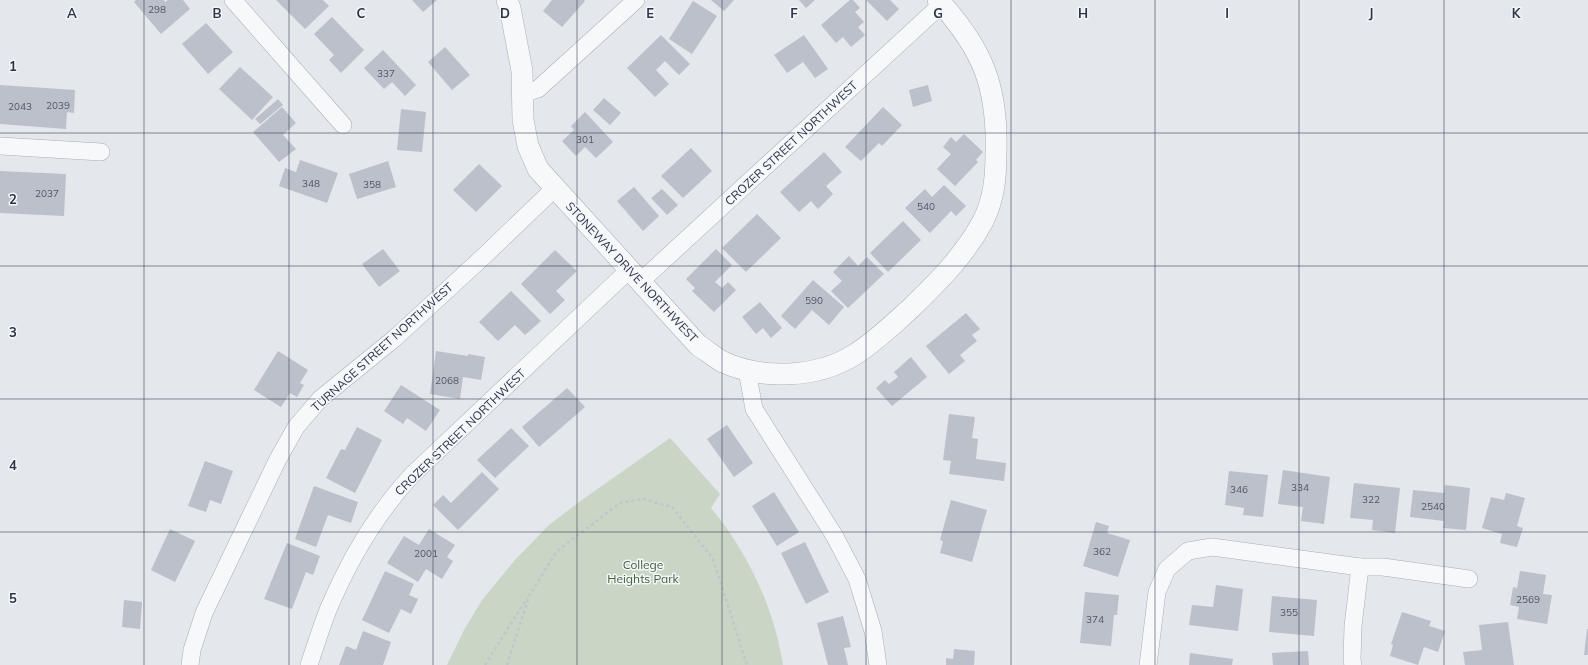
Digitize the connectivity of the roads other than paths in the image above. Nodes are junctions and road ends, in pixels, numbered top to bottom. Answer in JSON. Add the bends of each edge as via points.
{"nodes":[{"id":1,"x":233,"y":0,"type":"edge"},
{"id":2,"x":506,"y":0,"type":"edge"},
{"id":3,"x":636,"y":0,"type":"edge"},
{"id":4,"x":940,"y":2,"type":"edge"},
{"id":5,"x":522,"y":94,"type":"junction"},
{"id":6,"x":343,"y":125,"type":"dead end"},
{"id":7,"x":0,"y":146,"type":"edge"},
{"id":8,"x":101,"y":152,"type":"dead end"},
{"id":9,"x":554,"y":188,"type":"junction"},
{"id":10,"x":635,"y":276,"type":"junction"},
{"id":11,"x":747,"y":370,"type":"junction"},
{"id":12,"x":1360,"y":567,"type":"junction"},
{"id":13,"x":1469,"y":580,"type":"dead end"},
{"id":14,"x":190,"y":665,"type":"edge"},
{"id":15,"x":309,"y":665,"type":"edge"},
{"id":16,"x":878,"y":665,"type":"edge"},
{"id":17,"x":1148,"y":665,"type":"edge"},
{"id":18,"x":1353,"y":665,"type":"edge"}],
"edges":[{"from":1,"to":6,"type":"street"},
{"from":2,"to":5,"type":"street","name":"STONEWAY DRIVE NORTHWEST","via":[[510,8],[522,71]]},
{"from":3,"to":5,"type":"street","via":[[538,89]]},
{"from":4,"to":10,"type":"street","name":"CROZER STREET NORTHWEST"},
{"from":4,"to":11,"type":"street","name":"STONEWAY DRIVE NORTHWEST","via":[[970,39],[985,70],[993,98],[997,124],[996,176],[991,201],[983,220],[969,245],[936,284],[881,336],[853,355],[827,367],[810,371],[771,373]]},
{"from":5,"to":9,"type":"street","name":"STONEWAY DRIVE NORTHWEST","via":[[528,146],[538,169]]},
{"from":7,"to":8,"type":"street"},
{"from":9,"to":10,"type":"street","name":"STONEWAY DRIVE NORTHWEST"},
{"from":9,"to":14,"type":"street","name":"TURNAGE STREET NORTHWEST","via":[[395,338],[320,399],[296,427],[204,613]]},
{"from":10,"to":11,"type":"street","name":"STONEWAY DRIVE NORTHWEST","via":[[698,345],[722,361]]},
{"from":10,"to":15,"type":"street","name":"CROZER STREET NORTHWEST","via":[[396,492],[348,567],[328,610]]},
{"from":11,"to":16,"type":"street","via":[[754,409],[834,535],[857,579],[873,631]]},
{"from":12,"to":13,"type":"street","via":[[1383,567]]},
{"from":12,"to":17,"type":"street","via":[[1212,547],[1188,551],[1167,569],[1157,592]]},
{"from":12,"to":18,"type":"street","via":[[1353,626]]}]}
